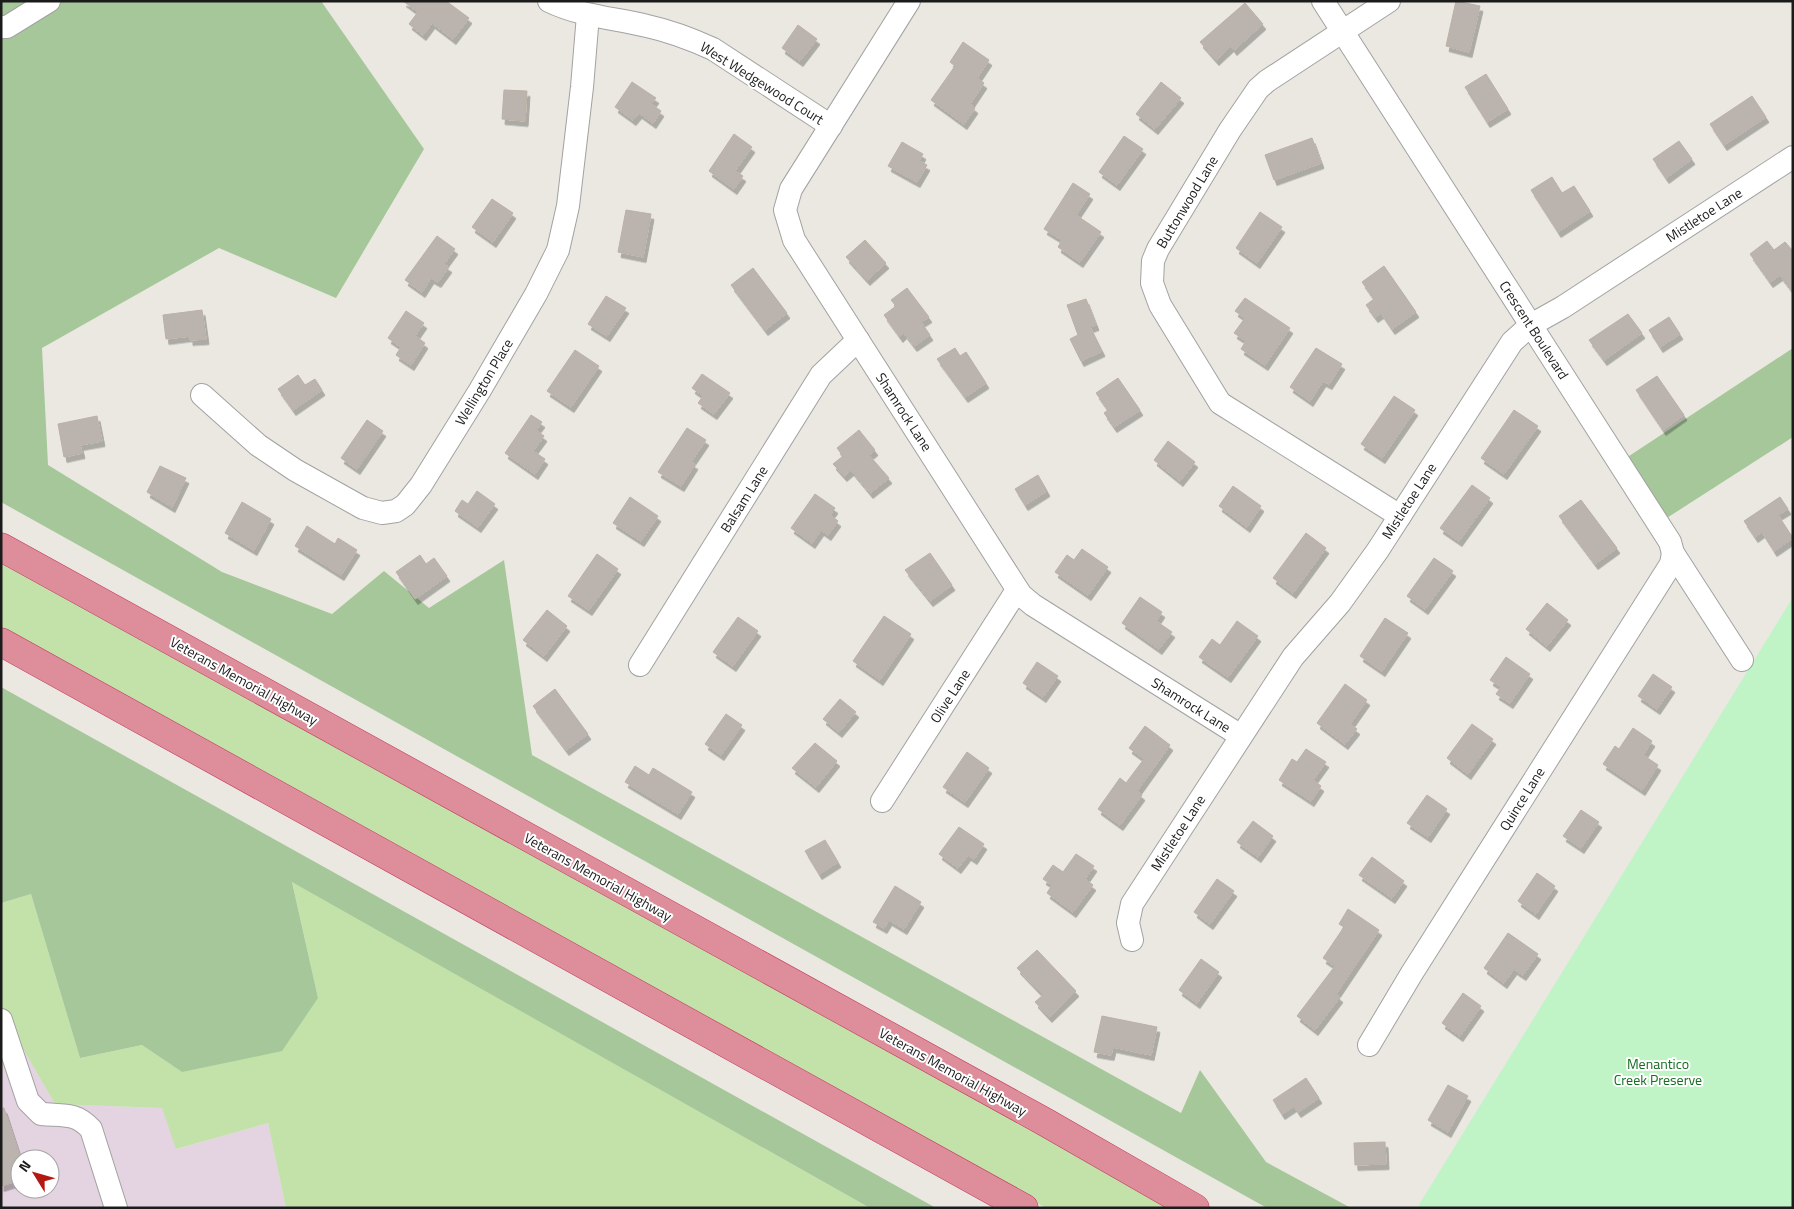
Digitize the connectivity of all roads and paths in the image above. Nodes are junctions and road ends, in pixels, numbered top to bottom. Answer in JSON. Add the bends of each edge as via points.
{"nodes":[{"id":1,"x":49,"y":1,"type":"edge"},
{"id":2,"x":549,"y":1,"type":"edge"},
{"id":3,"x":909,"y":1,"type":"edge"},
{"id":4,"x":1323,"y":1,"type":"edge"},
{"id":5,"x":1389,"y":1,"type":"edge"},
{"id":6,"x":588,"y":14,"type":"junction"},
{"id":7,"x":1,"y":27,"type":"edge"},
{"id":8,"x":1342,"y":31,"type":"junction"},
{"id":9,"x":831,"y":126,"type":"junction"},
{"id":10,"x":1793,"y":157,"type":"edge"},
{"id":11,"x":1531,"y":325,"type":"junction"},
{"id":12,"x":858,"y":340,"type":"junction"},
{"id":13,"x":202,"y":395,"type":"dead end"},
{"id":14,"x":1400,"y":516,"type":"junction"},
{"id":15,"x":1,"y":536,"type":"edge"},
{"id":16,"x":1,"y":547,"type":"edge"},
{"id":17,"x":1674,"y":553,"type":"junction"},
{"id":18,"x":1017,"y":590,"type":"junction"},
{"id":19,"x":134,"y":621,"type":"junction"},
{"id":20,"x":1,"y":642,"type":"edge"},
{"id":21,"x":1,"y":649,"type":"edge"},
{"id":22,"x":1742,"y":660,"type":"dead end"},
{"id":23,"x":640,"y":665,"type":"dead end"},
{"id":24,"x":84,"y":688,"type":"junction"},
{"id":25,"x":1241,"y":736,"type":"junction"},
{"id":26,"x":882,"y":801,"type":"dead end"},
{"id":27,"x":1132,"y":940,"type":"dead end"},
{"id":28,"x":1,"y":1020,"type":"edge"},
{"id":29,"x":1369,"y":1045,"type":"dead end"},
{"id":30,"x":116,"y":1208,"type":"edge"},
{"id":31,"x":1024,"y":1208,"type":"edge"},
{"id":32,"x":1195,"y":1208,"type":"edge"}],
"edges":[{"from":1,"to":7,"type":"street","via":[[8,27]]},
{"from":2,"to":6,"type":"street","name":"West Wedgewood Court"},
{"from":3,"to":9,"type":"street","name":"Shamrock Lane"},
{"from":4,"to":8,"type":"street","name":"Crescent Boulevard"},
{"from":5,"to":8,"type":"street","name":"Buttonwood Lane"},
{"from":6,"to":9,"type":"street","name":"West Wedgewood Court","via":[[673,33],[713,49]]},
{"from":6,"to":13,"type":"street","name":"Wellington Place","via":[[568,206],[558,250],[480,390],[405,505],[396,511],[382,513],[363,508],[264,450]]},
{"from":8,"to":11,"type":"street","name":"Crescent Boulevard"},
{"from":8,"to":14,"type":"street","name":"Buttonwood Lane","via":[[1258,89],[1158,249],[1152,283],[1160,305],[1220,403]]},
{"from":9,"to":12,"type":"street","name":"Shamrock Lane","via":[[791,189],[785,210],[794,240]]},
{"from":10,"to":11,"type":"street","name":"Mistletoe Lane"},
{"from":11,"to":14,"type":"street","name":"Mistletoe Lane","via":[[1512,342]]},
{"from":11,"to":17,"type":"street","name":"Crescent Boulevard"},
{"from":12,"to":18,"type":"street","name":"Shamrock Lane"},
{"from":12,"to":23,"type":"street","name":"Balsam Lane","via":[[822,375]]},
{"from":14,"to":25,"type":"street","name":"Mistletoe Lane","via":[[1340,603],[1293,657]]},
{"from":15,"to":19,"type":"highway"},
{"from":16,"to":19,"type":"highway","name":"Veterans Memorial Highway"},
{"from":17,"to":22,"type":"street","name":"Crescent Boulevard"},
{"from":17,"to":29,"type":"street","name":"Quince Lane","via":[[1671,564]]},
{"from":18,"to":25,"type":"street","name":"Shamrock Lane","via":[[1033,605]]},
{"from":18,"to":26,"type":"street","name":"Olive Lane"},
{"from":19,"to":32,"type":"highway","name":"Veterans Memorial Highway"},
{"from":20,"to":24,"type":"highway"},
{"from":21,"to":24,"type":"highway"},
{"from":24,"to":31,"type":"highway"},
{"from":25,"to":27,"type":"street","name":"Mistletoe Lane","via":[[1132,904],[1128,923]]},
{"from":28,"to":30,"type":"street","via":[[28,1101],[41,1114],[69,1115],[82,1120],[91,1129]]}]}
